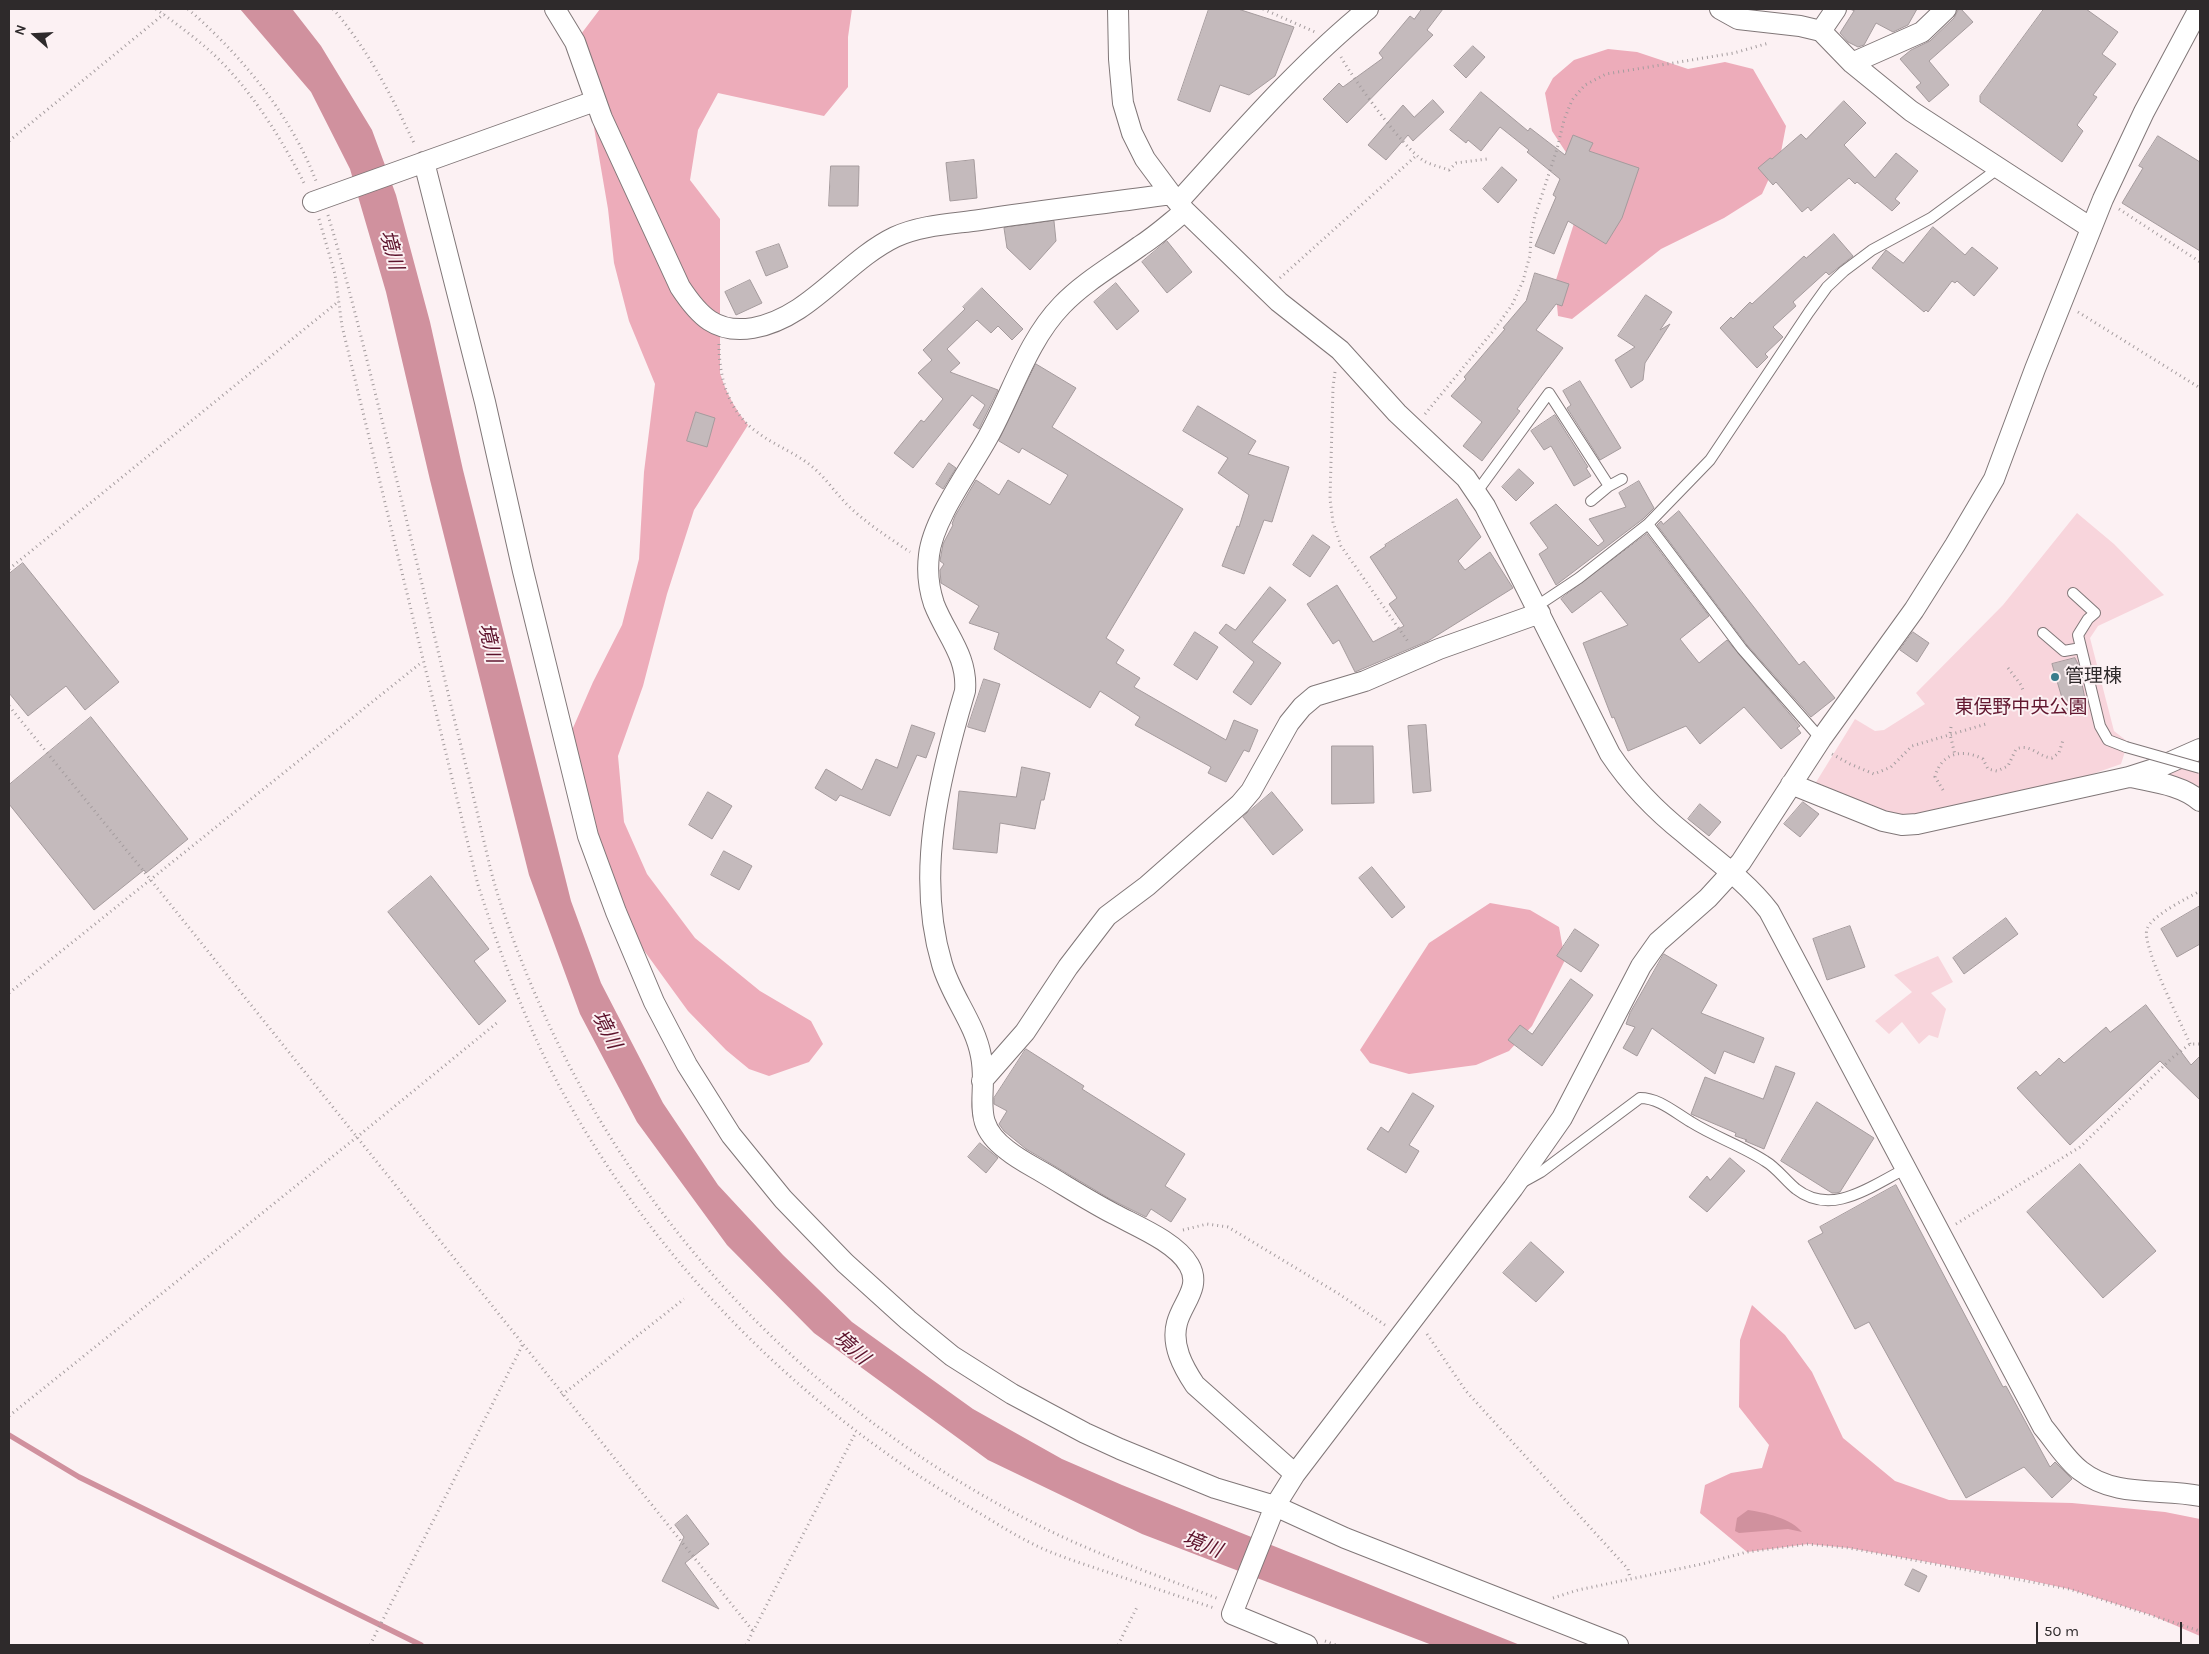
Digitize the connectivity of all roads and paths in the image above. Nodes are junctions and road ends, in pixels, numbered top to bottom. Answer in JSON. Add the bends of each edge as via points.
{"nodes":[{"id":1,"x":156,"y":9,"type":"edge"},
{"id":2,"x":333,"y":9,"type":"edge"},
{"id":3,"x":555,"y":9,"type":"edge"},
{"id":4,"x":1118,"y":9,"type":"edge"},
{"id":5,"x":1263,"y":9,"type":"edge"},
{"id":6,"x":1368,"y":9,"type":"edge"},
{"id":7,"x":1720,"y":9,"type":"edge"},
{"id":8,"x":1836,"y":9,"type":"edge"},
{"id":9,"x":1946,"y":9,"type":"edge"},
{"id":10,"x":2199,"y":9,"type":"edge"},
{"id":11,"x":164,"y":14,"type":"junction"},
{"id":12,"x":1741,"y":14,"type":"edge"},
{"id":13,"x":1822,"y":31,"type":"junction"},
{"id":14,"x":1331,"y":39,"type":"junction"},
{"id":15,"x":1771,"y":41,"type":"dead end"},
{"id":16,"x":1852,"y":63,"type":"junction"},
{"id":17,"x":595,"y":101,"type":"junction"},
{"id":18,"x":9,"y":141,"type":"edge"},
{"id":19,"x":1417,"y":155,"type":"junction"},
{"id":20,"x":1487,"y":160,"type":"dead end"},
{"id":21,"x":421,"y":163,"type":"junction"},
{"id":22,"x":1999,"y":168,"type":"junction"},
{"id":23,"x":321,"y":199,"type":"junction"},
{"id":24,"x":2103,"y":199,"type":"junction"},
{"id":25,"x":1178,"y":202,"type":"junction"},
{"id":26,"x":2091,"y":228,"type":"junction"},
{"id":27,"x":2200,"y":262,"type":"edge"},
{"id":28,"x":1268,"y":290,"type":"junction"},
{"id":29,"x":339,"y":301,"type":"junction"},
{"id":30,"x":2062,"y":302,"type":"junction"},
{"id":31,"x":719,"y":327,"type":"junction"},
{"id":32,"x":1340,"y":350,"type":"junction"},
{"id":33,"x":2200,"y":388,"type":"edge"},
{"id":34,"x":1414,"y":428,"type":"junction"},
{"id":35,"x":1622,"y":479,"type":"dead end"},
{"id":36,"x":1609,"y":486,"type":"junction"},
{"id":37,"x":1476,"y":492,"type":"junction"},
{"id":38,"x":1591,"y":501,"type":"dead end"},
{"id":39,"x":1648,"y":524,"type":"junction"},
{"id":40,"x":929,"y":566,"type":"junction"},
{"id":41,"x":9,"y":569,"type":"edge"},
{"id":42,"x":2073,"y":593,"type":"dead end"},
{"id":43,"x":1538,"y":609,"type":"junction"},
{"id":44,"x":2043,"y":633,"type":"dead end"},
{"id":45,"x":2081,"y":648,"type":"junction"},
{"id":46,"x":1419,"y":658,"type":"junction"},
{"id":47,"x":422,"y":662,"type":"junction"},
{"id":48,"x":2008,"y":668,"type":"dead end"},
{"id":49,"x":2024,"y":693,"type":"dead end"},
{"id":50,"x":9,"y":706,"type":"edge"},
{"id":51,"x":1986,"y":724,"type":"dead end"},
{"id":52,"x":1951,"y":727,"type":"dead end"},
{"id":53,"x":1950,"y":734,"type":"junction"},
{"id":54,"x":2063,"y":740,"type":"dead end"},
{"id":55,"x":1819,"y":742,"type":"junction"},
{"id":56,"x":2200,"y":750,"type":"edge"},
{"id":57,"x":1955,"y":755,"type":"junction"},
{"id":58,"x":2200,"y":768,"type":"edge"},
{"id":59,"x":2129,"y":777,"type":"junction"},
{"id":60,"x":1791,"y":784,"type":"junction"},
{"id":61,"x":1943,"y":790,"type":"dead end"},
{"id":62,"x":2200,"y":801,"type":"edge"},
{"id":63,"x":1732,"y":871,"type":"junction"},
{"id":64,"x":150,"y":879,"type":"junction"},
{"id":65,"x":2200,"y":891,"type":"edge"},
{"id":66,"x":9,"y":993,"type":"edge"},
{"id":67,"x":498,"y":1022,"type":"dead end"},
{"id":68,"x":2190,"y":1044,"type":"junction"},
{"id":69,"x":2200,"y":1044,"type":"edge"},
{"id":70,"x":982,"y":1082,"type":"junction"},
{"id":71,"x":357,"y":1137,"type":"junction"},
{"id":72,"x":1905,"y":1169,"type":"junction"},
{"id":73,"x":1514,"y":1188,"type":"junction"},
{"id":74,"x":1941,"y":1234,"type":"junction"},
{"id":75,"x":1151,"y":1235,"type":"junction"},
{"id":76,"x":684,"y":1298,"type":"dead end"},
{"id":77,"x":1415,"y":1317,"type":"junction"},
{"id":78,"x":1400,"y":1335,"type":"junction"},
{"id":79,"x":523,"y":1344,"type":"junction"},
{"id":80,"x":562,"y":1395,"type":"junction"},
{"id":81,"x":9,"y":1416,"type":"edge"},
{"id":82,"x":856,"y":1432,"type":"junction"},
{"id":83,"x":1295,"y":1474,"type":"junction"},
{"id":84,"x":2200,"y":1496,"type":"edge"},
{"id":85,"x":1273,"y":1511,"type":"junction"},
{"id":86,"x":1630,"y":1578,"type":"junction"},
{"id":87,"x":1137,"y":1607,"type":"dead end"},
{"id":88,"x":1234,"y":1607,"type":"junction"},
{"id":89,"x":1523,"y":1608,"type":"junction"},
{"id":90,"x":753,"y":1631,"type":"junction"},
{"id":91,"x":2200,"y":1631,"type":"edge"},
{"id":92,"x":370,"y":1645,"type":"edge"},
{"id":93,"x":746,"y":1645,"type":"edge"},
{"id":94,"x":1118,"y":1645,"type":"edge"},
{"id":95,"x":1307,"y":1645,"type":"edge"},
{"id":96,"x":1618,"y":1645,"type":"edge"}],
"edges":[{"from":1,"to":11,"type":"path"},
{"from":2,"to":21,"type":"path","via":[[366,52],[396,105]]},
{"from":3,"to":17,"type":"street","via":[[575,42]]},
{"from":4,"to":25,"type":"street","via":[[1118,58],[1123,103],[1132,134],[1145,159]]},
{"from":5,"to":14,"type":"path"},
{"from":6,"to":14,"type":"street"},
{"from":7,"to":12,"type":"street"},
{"from":8,"to":13,"type":"street"},
{"from":9,"to":16,"type":"street","via":[[1922,32]]},
{"from":10,"to":24,"type":"street","via":[[2144,112]]},
{"from":11,"to":18,"type":"path"},
{"from":11,"to":23,"type":"path","via":[[210,51],[229,71],[276,132]]},
{"from":12,"to":13,"type":"street"},
{"from":13,"to":16,"type":"street"},
{"from":14,"to":19,"type":"path","via":[[1370,100]]},
{"from":14,"to":25,"type":"street"},
{"from":15,"to":34,"type":"path","via":[[1734,53],[1606,74],[1584,85],[1572,100],[1564,120],[1531,235],[1523,281],[1512,305]]},
{"from":16,"to":22,"type":"street","via":[[1911,111]]},
{"from":17,"to":21,"type":"street"},
{"from":17,"to":31,"type":"street","via":[[680,287],[702,316]]},
{"from":19,"to":20,"type":"path","via":[[1450,170],[1456,163]]},
{"from":19,"to":28,"type":"path"},
{"from":21,"to":23,"type":"street"},
{"from":21,"to":85,"type":"street","via":[[485,402],[588,836],[654,1002],[716,1112],[783,1199],[845,1263],[952,1356],[1012,1394],[1085,1433]]},
{"from":22,"to":26,"type":"street"},
{"from":22,"to":39,"type":"lane","via":[[1931,218],[1872,250],[1827,287],[1710,460]]},
{"from":23,"to":29,"type":"path"},
{"from":24,"to":26,"type":"street"},
{"from":24,"to":27,"type":"path"},
{"from":25,"to":28,"type":"street"},
{"from":25,"to":31,"type":"street","via":[[990,218],[914,230],[878,248],[793,312],[754,328]]},
{"from":25,"to":40,"type":"street","via":[[1143,245],[1073,295],[1039,335],[989,436],[939,524],[929,554]]},
{"from":26,"to":30,"type":"street"},
{"from":28,"to":32,"type":"street"},
{"from":29,"to":41,"type":"path"},
{"from":29,"to":47,"type":"path","via":[[342,326]]},
{"from":30,"to":33,"type":"path"},
{"from":30,"to":55,"type":"street","via":[[1994,479],[1914,610]]},
{"from":31,"to":40,"type":"path","via":[[720,373],[724,388],[748,425],[808,464],[853,510]]},
{"from":32,"to":34,"type":"street"},
{"from":32,"to":46,"type":"path","via":[[1332,387],[1330,499],[1333,522],[1341,546]]},
{"from":34,"to":37,"type":"street","via":[[1466,478]]},
{"from":35,"to":36,"type":"lane"},
{"from":36,"to":37,"type":"lane","via":[[1549,393]]},
{"from":36,"to":38,"type":"lane"},
{"from":37,"to":43,"type":"street"},
{"from":39,"to":43,"type":"lane"},
{"from":39,"to":55,"type":"lane","via":[[1742,649]]},
{"from":40,"to":70,"type":"street","via":[[934,604],[957,648],[967,676],[940,783],[933,829],[932,912],[942,964],[981,1055]]},
{"from":42,"to":45,"type":"lane","via":[[2095,614],[2078,635]]},
{"from":43,"to":46,"type":"street"},
{"from":43,"to":63,"type":"street","via":[[1621,771],[1684,834]]},
{"from":44,"to":45,"type":"lane","via":[[2064,651]]},
{"from":45,"to":58,"type":"lane","bridge":true,"via":[[2100,726],[2108,740]]},
{"from":46,"to":70,"type":"street","via":[[1365,681],[1315,696],[1302,707],[1278,742],[1252,791],[1162,873],[1107,916],[1025,1032]]},
{"from":47,"to":64,"type":"path"},
{"from":47,"to":82,"type":"path","via":[[467,847],[488,916],[531,1027],[567,1100],[609,1168],[672,1256],[782,1370]]},
{"from":48,"to":49,"type":"path"},
{"from":50,"to":64,"type":"path"},
{"from":51,"to":53,"type":"path"},
{"from":52,"to":53,"type":"path"},
{"from":53,"to":55,"type":"path","via":[[1912,746],[1890,767],[1874,774],[1850,764]]},
{"from":53,"to":57,"type":"path"},
{"from":54,"to":57,"type":"path","via":[[2059,753],[2052,758],[2022,746],[2016,749],[2008,766],[1998,770],[1988,769],[1983,759],[1968,752]]},
{"from":55,"to":60,"type":"street"},
{"from":56,"to":59,"type":"street"},
{"from":57,"to":61,"type":"path","via":[[1944,758],[1938,767],[1935,777]]},
{"from":59,"to":60,"type":"street","via":[[1942,820],[1902,826]]},
{"from":59,"to":62,"type":"street","via":[[2173,786],[2193,794]]},
{"from":60,"to":63,"type":"street"},
{"from":63,"to":72,"type":"street","via":[[1769,911]]},
{"from":63,"to":73,"type":"street","via":[[1708,898],[1658,942],[1640,966],[1562,1118]]},
{"from":64,"to":66,"type":"path"},
{"from":64,"to":71,"type":"path"},
{"from":65,"to":68,"type":"path","via":[[2155,919],[2147,929],[2150,950]]},
{"from":67,"to":71,"type":"path"},
{"from":68,"to":69,"type":"path"},
{"from":68,"to":74,"type":"path","via":[[2080,1147]]},
{"from":70,"to":75,"type":"street","via":[[982,1111],[985,1125],[994,1139],[1020,1160]]},
{"from":71,"to":79,"type":"path"},
{"from":71,"to":81,"type":"path"},
{"from":72,"to":73,"type":"lane","via":[[1834,1202],[1821,1201],[1796,1189],[1754,1154],[1706,1131],[1669,1107],[1649,1098],[1640,1098],[1541,1172]]},
{"from":72,"to":74,"type":"street"},
{"from":73,"to":77,"type":"street"},
{"from":74,"to":84,"type":"street","via":[[2043,1427],[2081,1471],[2105,1484],[2135,1491]]},
{"from":75,"to":78,"type":"path","via":[[1207,1224],[1228,1227]]},
{"from":75,"to":83,"type":"street","via":[[1177,1251],[1191,1271],[1193,1288],[1177,1323],[1178,1356],[1185,1371],[1195,1385]]},
{"from":76,"to":80,"type":"path"},
{"from":77,"to":78,"type":"street"},
{"from":77,"to":86,"type":"path","via":[[1466,1391],[1628,1569]]},
{"from":78,"to":83,"type":"street"},
{"from":79,"to":80,"type":"path"},
{"from":79,"to":92,"type":"path"},
{"from":80,"to":90,"type":"path"},
{"from":82,"to":88,"type":"path","via":[[912,1472],[1032,1543],[1086,1564]]},
{"from":82,"to":90,"type":"path"},
{"from":83,"to":85,"type":"street"},
{"from":85,"to":88,"type":"street"},
{"from":85,"to":89,"type":"street"},
{"from":86,"to":89,"type":"path"},
{"from":86,"to":91,"type":"path","via":[[1747,1552],[1808,1544],[1849,1548],[2069,1589]]},
{"from":87,"to":94,"type":"path"},
{"from":88,"to":95,"type":"street"},
{"from":89,"to":96,"type":"street"},
{"from":90,"to":93,"type":"path"}]}
